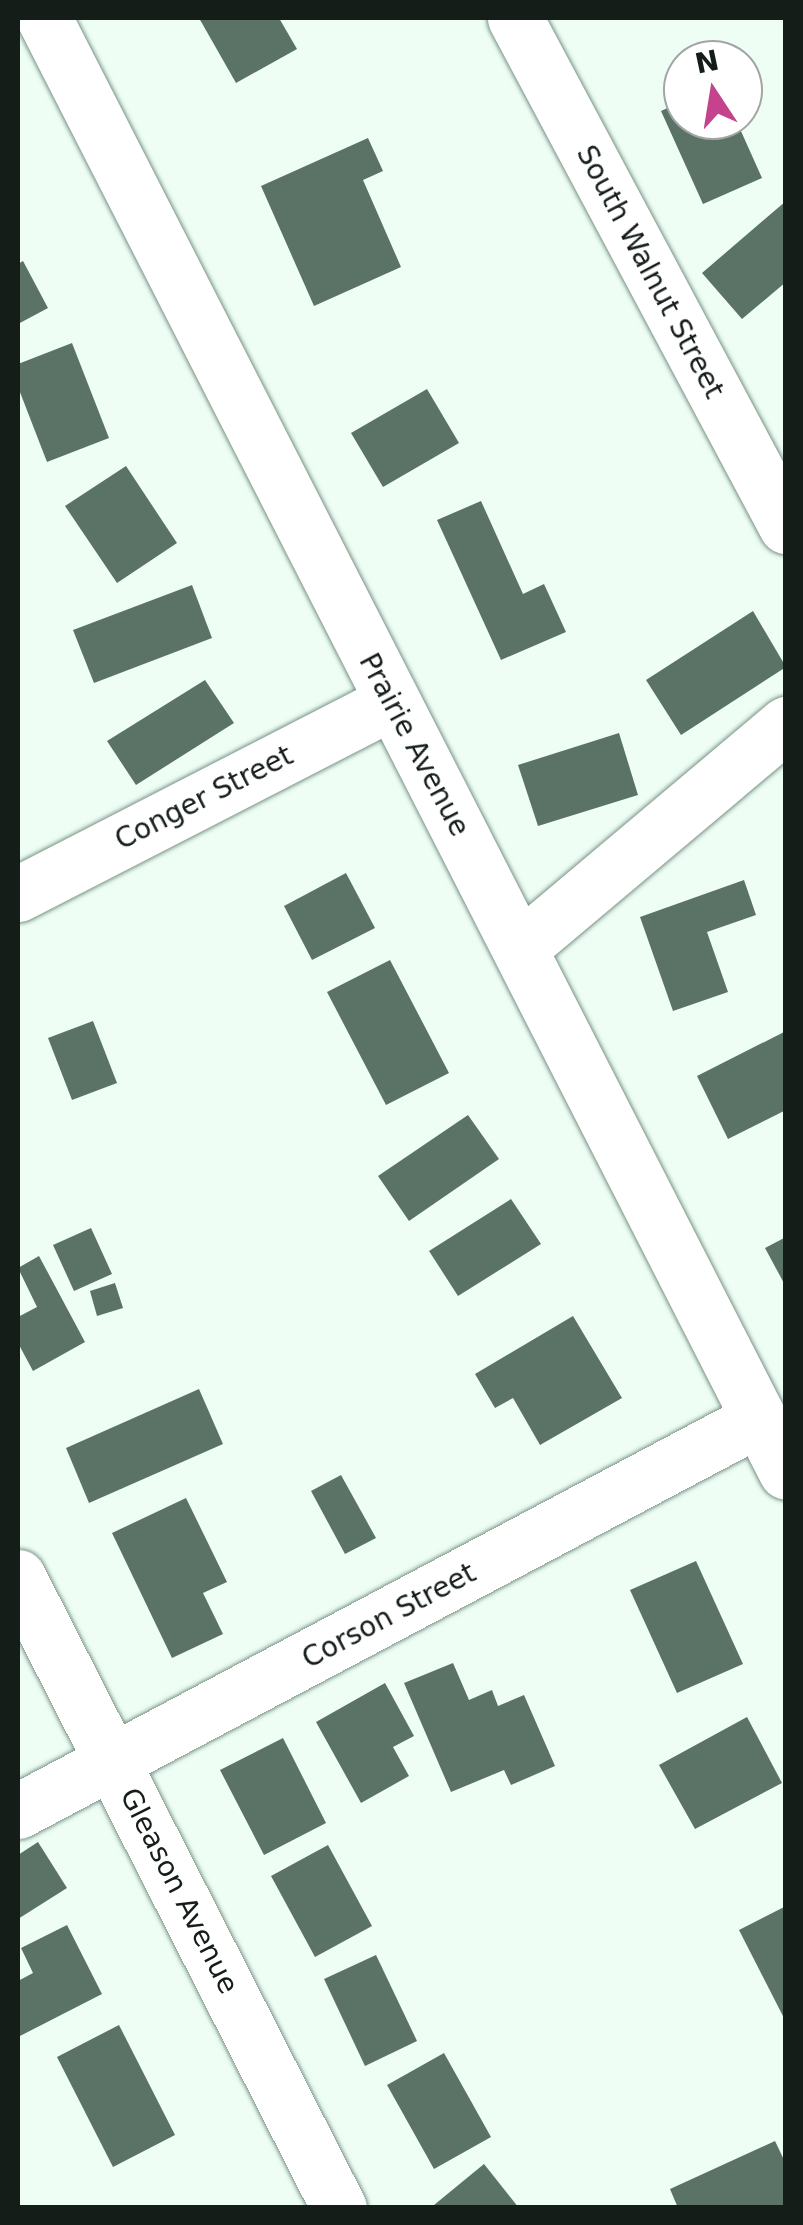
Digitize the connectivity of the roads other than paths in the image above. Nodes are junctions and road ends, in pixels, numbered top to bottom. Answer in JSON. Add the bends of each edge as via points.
{"nodes":[{"id":1,"x":44,"y":18,"type":"edge"},
{"id":2,"x":515,"y":18,"type":"edge"},
{"id":3,"x":786,"y":526,"type":"edge"},
{"id":4,"x":391,"y":702,"type":"junction"},
{"id":5,"x":786,"y":724,"type":"edge"},
{"id":6,"x":18,"y":894,"type":"edge"},
{"id":7,"x":520,"y":948,"type":"junction"},
{"id":8,"x":758,"y":1419,"type":"junction"},
{"id":9,"x":786,"y":1472,"type":"edge"},
{"id":10,"x":18,"y":1576,"type":"edge"},
{"id":11,"x":114,"y":1762,"type":"junction"},
{"id":12,"x":18,"y":1810,"type":"edge"},
{"id":13,"x":338,"y":2208,"type":"edge"}],
"edges":[{"from":1,"to":4,"type":"street","name":"Prairie Avenue"},
{"from":2,"to":3,"type":"street","name":"South Walnut Street"},
{"from":4,"to":6,"type":"street","name":"Conger Street"},
{"from":4,"to":7,"type":"street","name":"Prairie Avenue"},
{"from":5,"to":7,"type":"street"},
{"from":7,"to":8,"type":"street","name":"Prairie Avenue"},
{"from":8,"to":9,"type":"street","name":"Prairie Avenue"},
{"from":8,"to":11,"type":"street","name":"Corson Street"},
{"from":10,"to":11,"type":"street","name":"Gleason Avenue"},
{"from":11,"to":12,"type":"street","name":"Corson Street"},
{"from":11,"to":13,"type":"street","name":"Gleason Avenue"}]}
